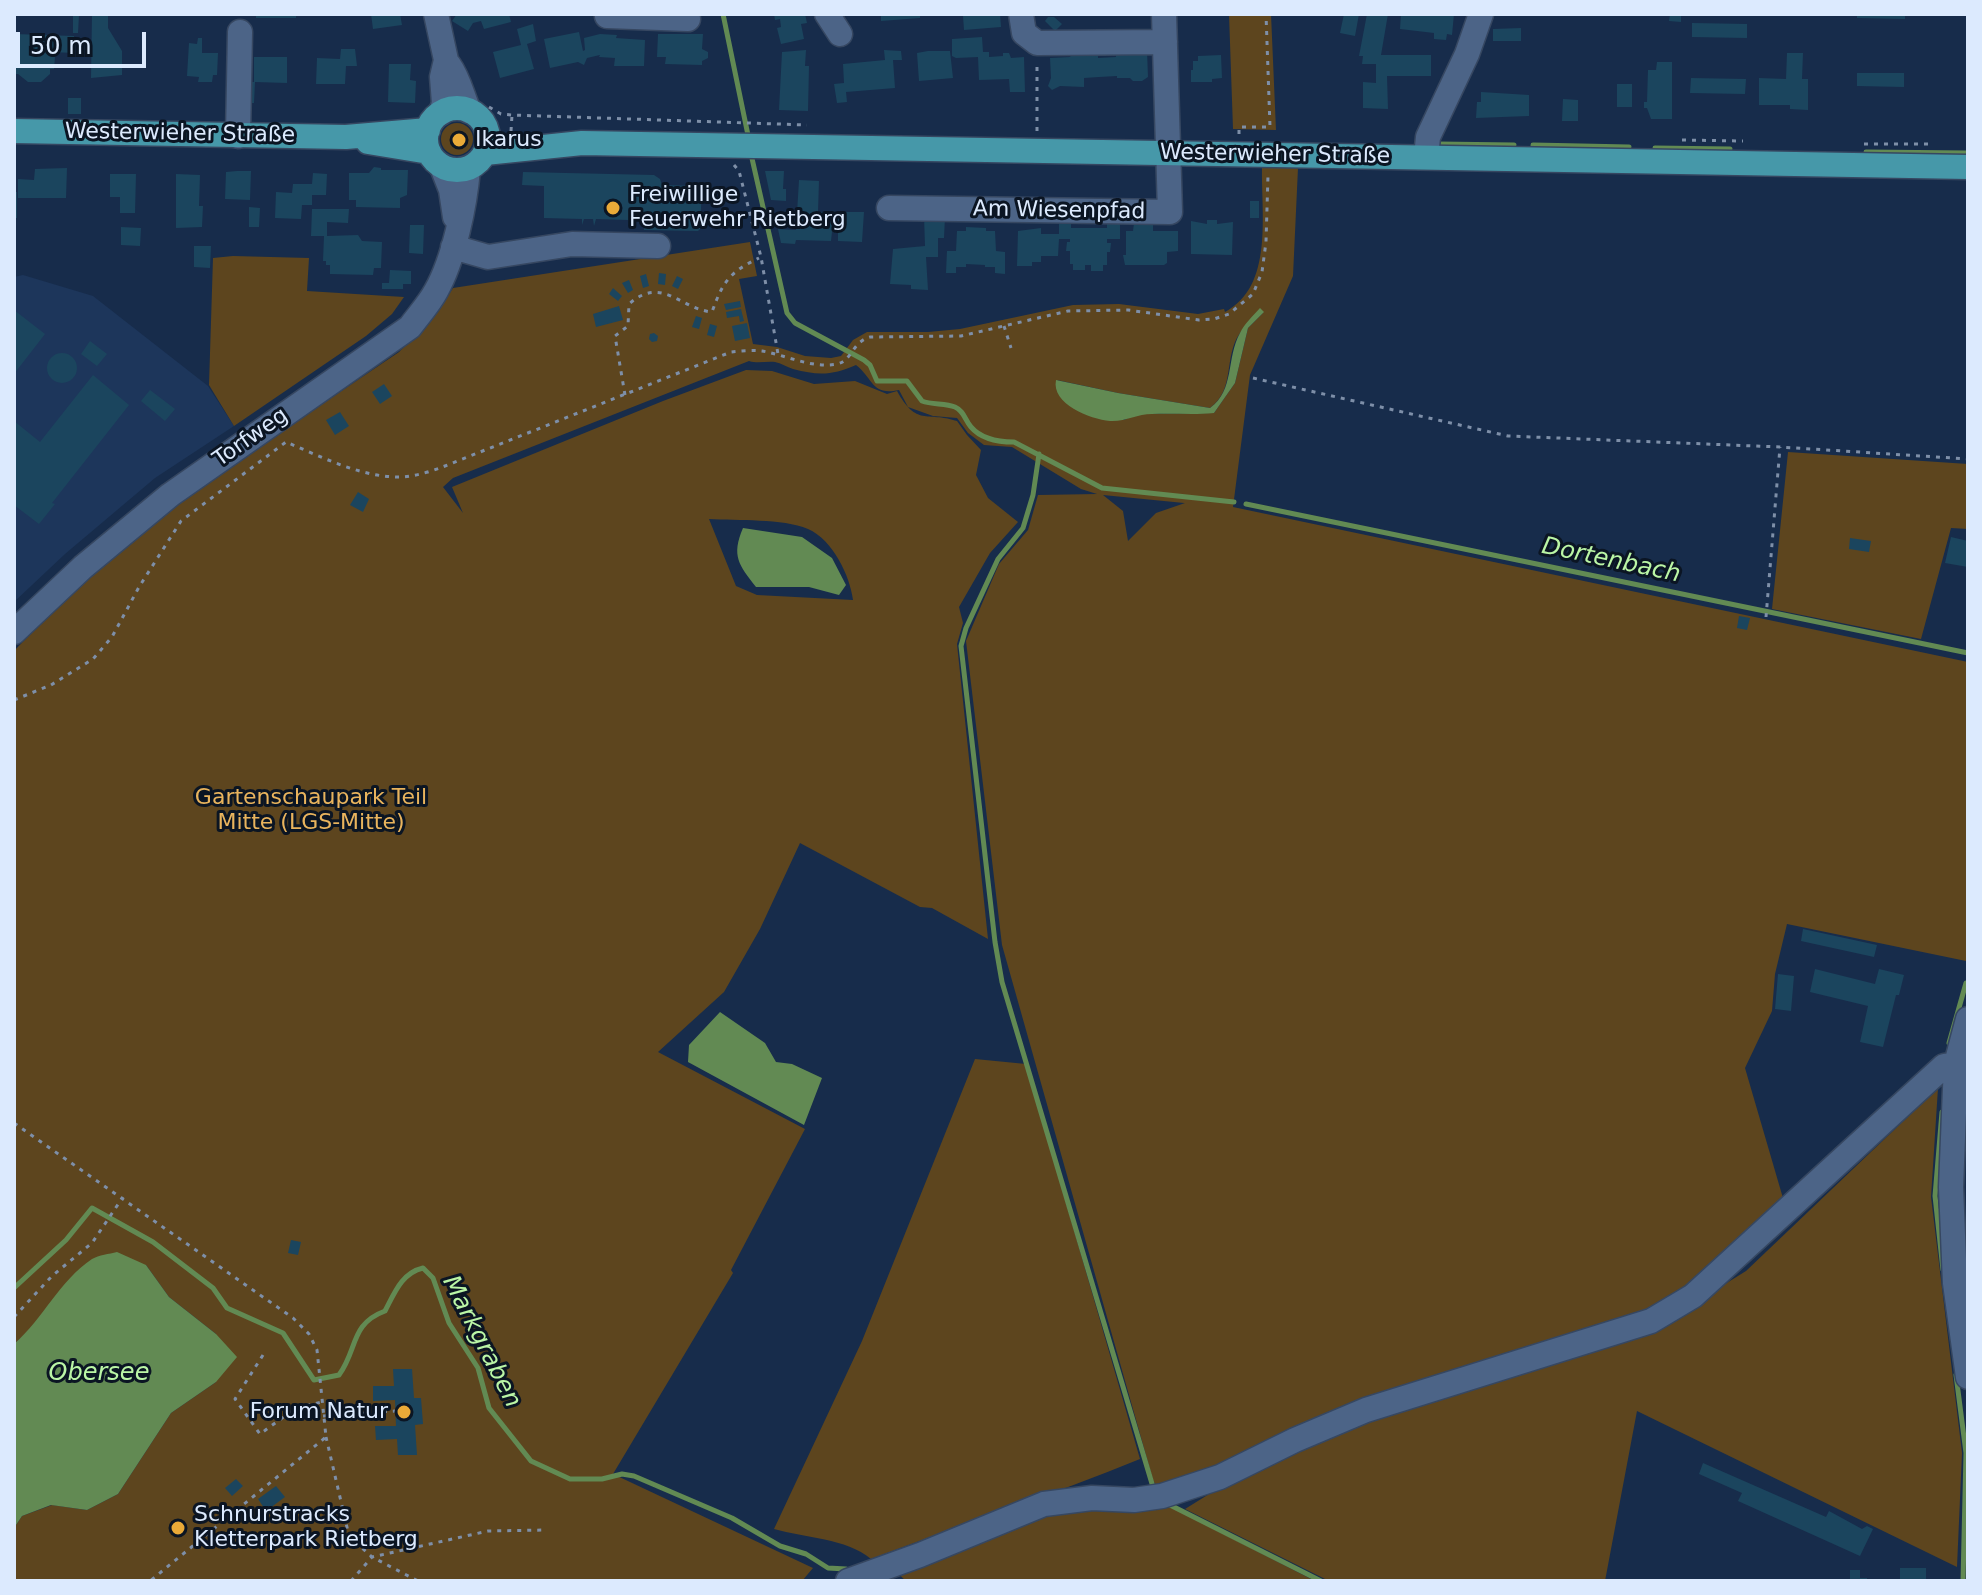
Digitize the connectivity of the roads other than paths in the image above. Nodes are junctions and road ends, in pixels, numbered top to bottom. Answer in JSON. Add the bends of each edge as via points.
{"nodes":[{"id":1,"x":436,"y":14,"type":"edge"},
{"id":2,"x":1021,"y":14,"type":"edge"},
{"id":3,"x":1164,"y":14,"type":"edge"},
{"id":4,"x":1481,"y":14,"type":"edge"},
{"id":5,"x":608,"y":15,"type":"edge"},
{"id":6,"x":688,"y":19,"type":"dead end"},
{"id":7,"x":240,"y":32,"type":"dead end"},
{"id":8,"x":1165,"y":42,"type":"junction"},
{"id":9,"x":446,"y":60,"type":"junction"},
{"id":10,"x":478,"y":119,"type":"junction"},
{"id":11,"x":14,"y":131,"type":"edge"},
{"id":12,"x":238,"y":136,"type":"junction"},
{"id":13,"x":435,"y":140,"type":"junction"},
{"id":14,"x":582,"y":143,"type":"junction"},
{"id":15,"x":1170,"y":153,"type":"junction"},
{"id":16,"x":1426,"y":157,"type":"junction"},
{"id":17,"x":477,"y":161,"type":"junction"},
{"id":18,"x":1968,"y":167,"type":"edge"},
{"id":19,"x":889,"y":208,"type":"dead end"},
{"id":20,"x":455,"y":237,"type":"junction"},
{"id":21,"x":658,"y":246,"type":"dead end"},
{"id":22,"x":14,"y":632,"type":"edge"},
{"id":23,"x":1968,"y":1019,"type":"edge"},
{"id":24,"x":1956,"y":1064,"type":"junction"},
{"id":25,"x":1968,"y":1377,"type":"edge"},
{"id":26,"x":848,"y":1581,"type":"edge"}],
"edges":[{"from":1,"to":9,"type":"street"},
{"from":2,"to":8,"type":"street","via":[[1024,33],[1037,43]]},
{"from":3,"to":8,"type":"street"},
{"from":4,"to":16,"type":"street","via":[[1428,137]]},
{"from":5,"to":6,"type":"street"},
{"from":7,"to":12,"type":"street"},
{"from":8,"to":15,"type":"street"},
{"from":9,"to":10,"type":"street"},
{"from":9,"to":13,"type":"street"},
{"from":10,"to":13,"type":"main road","via":[[455,108]]},
{"from":10,"to":14,"type":"main road","name":"Westerwieher Straße","via":[[498,132]]},
{"from":10,"to":17,"type":"main road","via":[[489,139]]},
{"from":11,"to":12,"type":"main road","name":"Westerwieher Straße"},
{"from":12,"to":13,"type":"main road","name":"Westerwieher Straße"},
{"from":13,"to":17,"type":"main road","via":[[458,170]]},
{"from":13,"to":20,"type":"street","via":[[451,190]]},
{"from":14,"to":15,"type":"main road","name":"Westerwieher Straße","via":[[732,154],[771,147]]},
{"from":14,"to":17,"type":"main road","name":"Westerwieher Straße"},
{"from":15,"to":16,"type":"main road","name":"Westerwieher Straße"},
{"from":15,"to":19,"type":"street","name":"Am Wiesenpfad","via":[[1170,212]]},
{"from":16,"to":18,"type":"main road","name":"Westerwieher Straße"},
{"from":17,"to":20,"type":"street","name":"Torfweg"},
{"from":20,"to":21,"type":"street","via":[[488,257],[572,244]]},
{"from":20,"to":22,"type":"street","name":"Torfweg","via":[[436,291],[410,327],[277,434],[170,495]]},
{"from":23,"to":24,"type":"street"},
{"from":24,"to":25,"type":"street","via":[[1955,1283]]},
{"from":24,"to":26,"type":"street","via":[[1944,1066],[1693,1296],[1651,1321],[1366,1410],[1220,1477],[1162,1496],[1044,1504]]}]}
